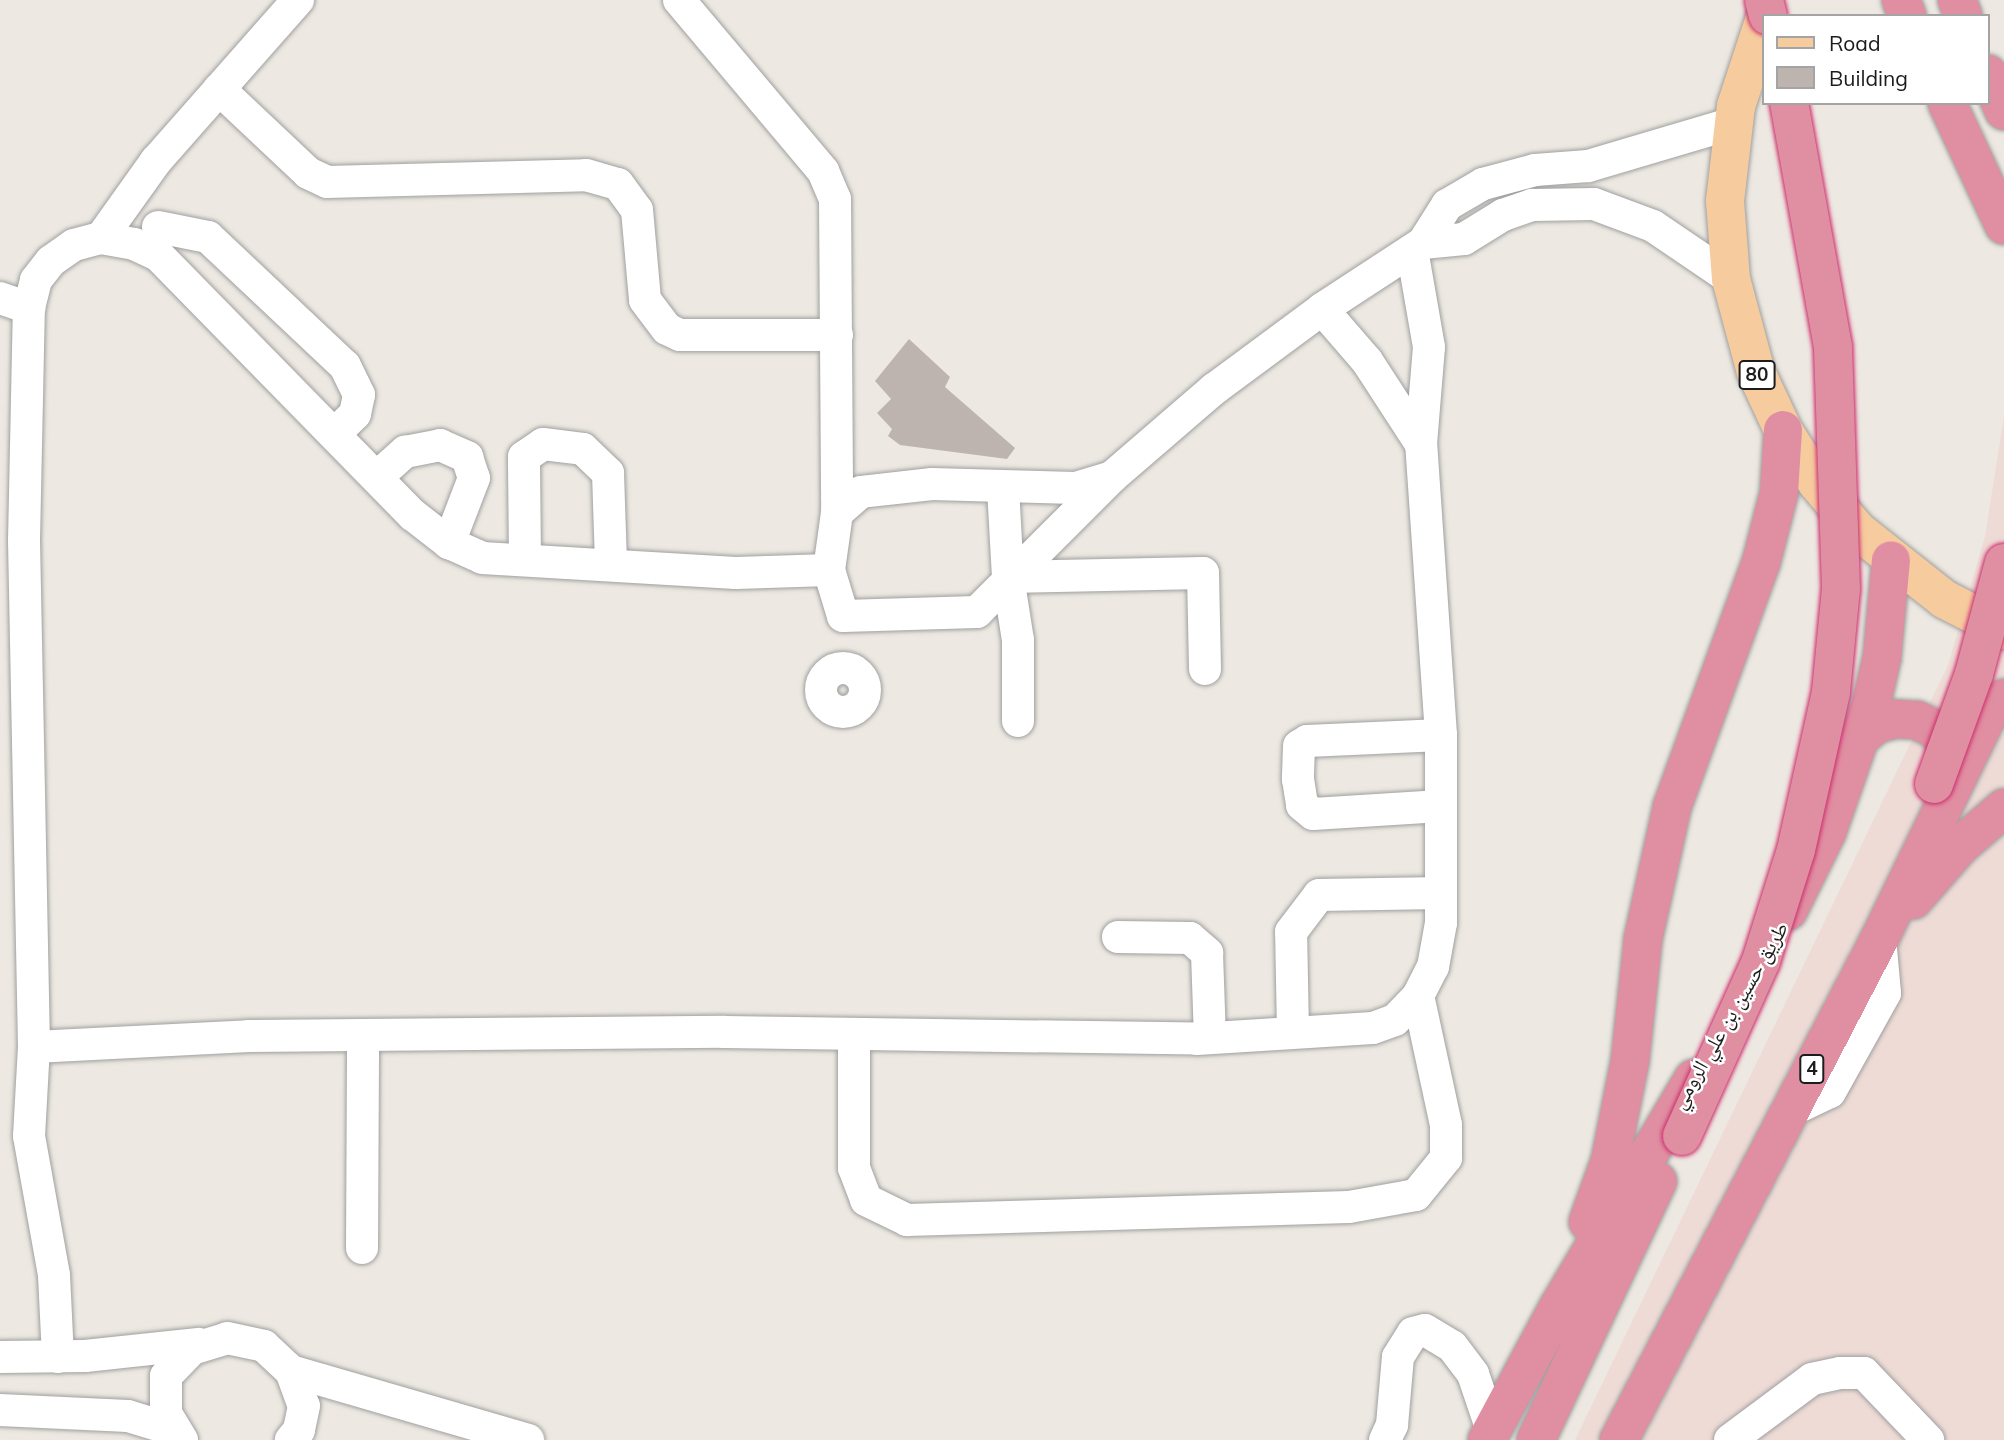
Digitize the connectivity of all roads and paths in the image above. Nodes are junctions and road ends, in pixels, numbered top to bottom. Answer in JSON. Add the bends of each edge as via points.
{"nodes":[{"id":1,"x":298,"y":0,"type":"edge"},
{"id":2,"x":679,"y":0,"type":"edge"},
{"id":3,"x":1762,"y":26,"type":"edge"},
{"id":4,"x":1990,"y":79,"type":"edge"},
{"id":5,"x":219,"y":89,"type":"junction"},
{"id":6,"x":1789,"y":105,"type":"edge"},
{"id":7,"x":1948,"y":105,"type":"edge"},
{"id":8,"x":2004,"y":111,"type":"edge"},
{"id":9,"x":1733,"y":123,"type":"junction"},
{"id":10,"x":156,"y":161,"type":"junction"},
{"id":11,"x":2004,"y":225,"type":"edge"},
{"id":12,"x":101,"y":238,"type":"junction"},
{"id":13,"x":158,"y":241,"type":"junction"},
{"id":14,"x":1417,"y":246,"type":"junction"},
{"id":15,"x":1731,"y":278,"type":"junction"},
{"id":16,"x":15,"y":303,"type":"edge"},
{"id":17,"x":1322,"y":309,"type":"junction"},
{"id":18,"x":837,"y":335,"type":"junction"},
{"id":19,"x":1783,"y":430,"type":"junction"},
{"id":20,"x":335,"y":433,"type":"junction"},
{"id":21,"x":1421,"y":444,"type":"junction"},
{"id":22,"x":377,"y":477,"type":"junction"},
{"id":23,"x":1112,"y":477,"type":"junction"},
{"id":24,"x":1003,"y":488,"type":"junction"},
{"id":25,"x":837,"y":513,"type":"junction"},
{"id":26,"x":12,"y":542,"type":"edge"},
{"id":27,"x":449,"y":543,"type":"junction"},
{"id":28,"x":525,"y":560,"type":"junction"},
{"id":29,"x":1891,"y":560,"type":"junction"},
{"id":30,"x":2004,"y":563,"type":"edge"},
{"id":31,"x":611,"y":565,"type":"junction"},
{"id":32,"x":829,"y":570,"type":"junction"},
{"id":33,"x":1008,"y":577,"type":"junction"},
{"id":34,"x":843,"y":616,"type":"junction"},
{"id":35,"x":2004,"y":629,"type":"edge"},
{"id":36,"x":842,"y":667,"type":"dead end"},
{"id":37,"x":1205,"y":669,"type":"dead end"},
{"id":38,"x":2004,"y":698,"type":"edge"},
{"id":39,"x":1017,"y":721,"type":"dead end"},
{"id":40,"x":1440,"y":735,"type":"junction"},
{"id":41,"x":1861,"y":737,"type":"junction"},
{"id":42,"x":1944,"y":784,"type":"junction"},
{"id":43,"x":1441,"y":806,"type":"junction"},
{"id":44,"x":2004,"y":808,"type":"edge"},
{"id":45,"x":1441,"y":893,"type":"junction"},
{"id":46,"x":1118,"y":937,"type":"dead end"},
{"id":47,"x":1880,"y":939,"type":"junction"},
{"id":48,"x":1418,"y":996,"type":"junction"},
{"id":49,"x":1293,"y":1032,"type":"junction"},
{"id":50,"x":854,"y":1034,"type":"junction"},
{"id":51,"x":363,"y":1035,"type":"junction"},
{"id":52,"x":1210,"y":1038,"type":"junction"},
{"id":53,"x":34,"y":1047,"type":"junction"},
{"id":54,"x":362,"y":1248,"type":"dead end"},
{"id":55,"x":1559,"y":1306,"type":"junction"},
{"id":56,"x":203,"y":1343,"type":"junction"},
{"id":57,"x":0,"y":1357,"type":"edge"},
{"id":58,"x":58,"y":1357,"type":"junction"},
{"id":59,"x":291,"y":1371,"type":"junction"},
{"id":60,"x":0,"y":1410,"type":"edge"},
{"id":61,"x":1490,"y":1435,"type":"edge"},
{"id":62,"x":178,"y":1436,"type":"edge"},
{"id":63,"x":291,"y":1440,"type":"edge"},
{"id":64,"x":528,"y":1440,"type":"edge"},
{"id":65,"x":1385,"y":1440,"type":"edge"},
{"id":66,"x":1536,"y":1440,"type":"edge"},
{"id":67,"x":1600,"y":1440,"type":"edge"},
{"id":68,"x":1619,"y":1440,"type":"edge"},
{"id":69,"x":1730,"y":1440,"type":"edge"},
{"id":70,"x":1928,"y":1440,"type":"edge"}],
"edges":[{"from":1,"to":5,"type":"street"},
{"from":2,"to":18,"type":"street","via":[[823,171],[835,199],[838,229]]},
{"from":3,"to":9,"type":"main road","number":"80","via":[[1748,60]]},
{"from":4,"to":8,"type":"highway"},
{"from":5,"to":10,"type":"street"},
{"from":5,"to":18,"type":"street","via":[[308,173],[327,182],[586,175],[618,184],[637,210],[645,300],[667,329],[680,335]]},
{"from":6,"to":66,"type":"highway","bridge":true,"via":[[1833,347],[1841,589],[1831,692],[1815,778],[1775,917],[1734,1026]]},
{"from":7,"to":11,"type":"highway"},
{"from":9,"to":14,"type":"street","via":[[1588,166],[1535,170],[1483,184],[1447,205]]},
{"from":9,"to":15,"type":"main road","number":"80","via":[[1725,201]]},
{"from":10,"to":12,"type":"street"},
{"from":10,"to":13,"type":"street"},
{"from":12,"to":13,"type":"street","via":[[134,244]]},
{"from":12,"to":16,"type":"street","via":[[74,245],[51,261]]},
{"from":13,"to":20,"type":"street"},
{"from":13,"to":20,"type":"street","via":[[208,237],[345,366],[359,395],[355,414]]},
{"from":14,"to":15,"type":"street","via":[[1464,239],[1503,215],[1532,205],[1594,204],[1653,226]]},
{"from":14,"to":17,"type":"street"},
{"from":14,"to":21,"type":"street","via":[[1429,347]]},
{"from":15,"to":19,"type":"main road","number":"80","via":[[1745,341]]},
{"from":16,"to":26,"type":"street"},
{"from":17,"to":21,"type":"street","via":[[1367,361]]},
{"from":17,"to":23,"type":"street","via":[[1214,389]]},
{"from":18,"to":25,"type":"street"},
{"from":19,"to":29,"type":"main road","number":"80","via":[[1817,483]]},
{"from":19,"to":55,"type":"highway","via":[[1779,493],[1761,563],[1672,807],[1643,939],[1630,1061],[1610,1161]]},
{"from":20,"to":22,"type":"street"},
{"from":21,"to":40,"type":"street"},
{"from":22,"to":27,"type":"street"},
{"from":22,"to":27,"type":"street","via":[[405,452],[440,445],[467,457],[474,478]]},
{"from":23,"to":24,"type":"street","via":[[1075,488]]},
{"from":23,"to":33,"type":"street"},
{"from":24,"to":25,"type":"street","via":[[884,487],[861,492]]},
{"from":24,"to":33,"type":"street"},
{"from":25,"to":32,"type":"street"},
{"from":26,"to":53,"type":"street"},
{"from":27,"to":28,"type":"street","via":[[481,558]]},
{"from":28,"to":31,"type":"street"},
{"from":28,"to":31,"type":"street","via":[[524,457],[543,444],[583,449],[608,473]]},
{"from":29,"to":35,"type":"main road","number":"80","via":[[1944,599]]},
{"from":29,"to":41,"type":"highway","name":"طريق حسين بن علي الرومي","via":[[1882,657]]},
{"from":30,"to":42,"type":"highway","bridge":true},
{"from":31,"to":32,"type":"street","via":[[736,573]]},
{"from":32,"to":34,"type":"street"},
{"from":33,"to":34,"type":"street","via":[[977,612]]},
{"from":33,"to":37,"type":"street","via":[[1203,573]]},
{"from":33,"to":39,"type":"street","via":[[1018,640]]},
{"from":34,"to":36,"type":"street"},
{"from":38,"to":42,"type":"highway","number":"4"},
{"from":40,"to":43,"type":"street"},
{"from":40,"to":43,"type":"street","via":[[1307,741],[1299,746],[1298,779],[1302,805],[1313,814]]},
{"from":41,"to":42,"type":"highway","via":[[1887,721],[1917,720],[1935,729],[1955,764]]},
{"from":41,"to":55,"type":"highway","name":"طريق حسين بن علي الرومي","via":[[1827,832],[1799,891]]},
{"from":42,"to":47,"type":"highway","number":"4"},
{"from":42,"to":67,"type":"highway"},
{"from":43,"to":45,"type":"street"},
{"from":44,"to":47,"type":"highway","via":[[1960,846]]},
{"from":45,"to":48,"type":"street","via":[[1433,967]]},
{"from":45,"to":49,"type":"street","via":[[1319,895],[1291,932]]},
{"from":46,"to":52,"type":"street","via":[[1189,938],[1207,953]]},
{"from":47,"to":68,"type":"highway","number":"4"},
{"from":48,"to":49,"type":"street","via":[[1395,1020],[1373,1028]]},
{"from":48,"to":50,"type":"street","via":[[1446,1125],[1446,1158],[1416,1195],[1349,1207],[907,1220],[866,1200],[854,1168]]},
{"from":49,"to":52,"type":"street"},
{"from":50,"to":51,"type":"street"},
{"from":50,"to":52,"type":"street"},
{"from":51,"to":53,"type":"street"},
{"from":51,"to":54,"type":"street"},
{"from":53,"to":58,"type":"street","via":[[29,1136],[54,1275]]},
{"from":55,"to":61,"type":"highway","name":"طريق حسين بن علي الرومي"},
{"from":56,"to":58,"type":"street"},
{"from":56,"to":59,"type":"street","via":[[228,1338],[252,1342],[274,1353]]},
{"from":56,"to":62,"type":"street","via":[[182,1356],[166,1376],[163,1401]]},
{"from":57,"to":58,"type":"street"},
{"from":59,"to":63,"type":"street","via":[[304,1406],[299,1430]]},
{"from":59,"to":64,"type":"street"},
{"from":60,"to":62,"type":"street","via":[[116,1415]]},
{"from":61,"to":65,"type":"street","via":[[1473,1374],[1452,1346],[1425,1330],[1413,1333],[1398,1357],[1392,1425]]},
{"from":69,"to":70,"type":"street","via":[[1812,1380],[1840,1373],[1864,1373]]}]}
